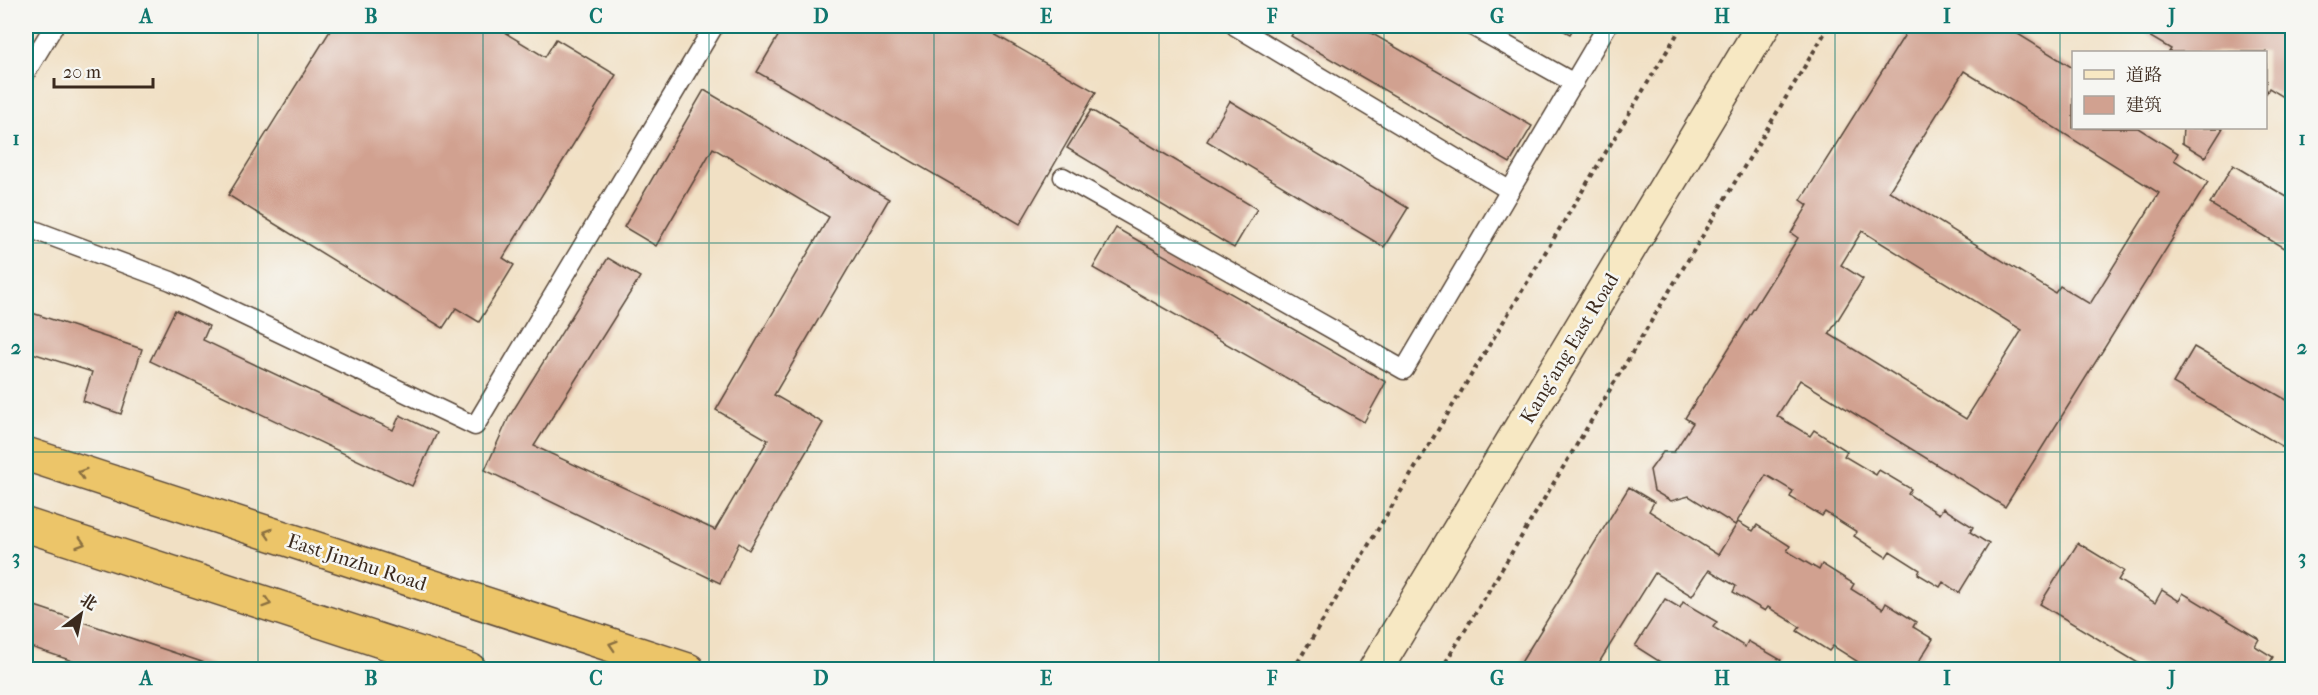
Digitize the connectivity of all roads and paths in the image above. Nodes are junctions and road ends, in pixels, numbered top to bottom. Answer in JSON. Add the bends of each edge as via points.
{"nodes":[{"id":1,"x":54,"y":26,"type":"edge"},
{"id":2,"x":714,"y":26,"type":"edge"},
{"id":3,"x":1235,"y":26,"type":"edge"},
{"id":4,"x":1472,"y":26,"type":"edge"},
{"id":5,"x":1607,"y":26,"type":"edge"},
{"id":6,"x":1682,"y":26,"type":"edge"},
{"id":7,"x":1763,"y":26,"type":"edge"},
{"id":8,"x":1829,"y":26,"type":"edge"},
{"id":9,"x":26,"y":72,"type":"edge"},
{"id":10,"x":1574,"y":83,"type":"junction"},
{"id":11,"x":1064,"y":177,"type":"dead end"},
{"id":12,"x":1509,"y":190,"type":"junction"},
{"id":13,"x":26,"y":227,"type":"edge"},
{"id":14,"x":26,"y":454,"type":"edge"},
{"id":15,"x":26,"y":525,"type":"edge"},
{"id":16,"x":470,"y":669,"type":"edge"},
{"id":17,"x":688,"y":669,"type":"edge"},
{"id":18,"x":1293,"y":669,"type":"edge"},
{"id":19,"x":1375,"y":669,"type":"edge"},
{"id":20,"x":1441,"y":669,"type":"edge"}],
"edges":[{"from":1,"to":9,"type":"lane"},
{"from":2,"to":13,"type":"lane","via":[[475,426],[171,281]]},
{"from":3,"to":12,"type":"lane"},
{"from":4,"to":10,"type":"lane"},
{"from":5,"to":10,"type":"lane"},
{"from":6,"to":18,"type":"path"},
{"from":7,"to":19,"type":"main road","name":"Kang'ang East Road"},
{"from":8,"to":20,"type":"path"},
{"from":10,"to":12,"type":"lane"},
{"from":11,"to":12,"type":"lane","via":[[1404,370]]},
{"from":17,"to":14,"type":"highway","name":"East Jinzhu Road","one_way":true},
{"from":15,"to":16,"type":"highway","one_way":true}]}
